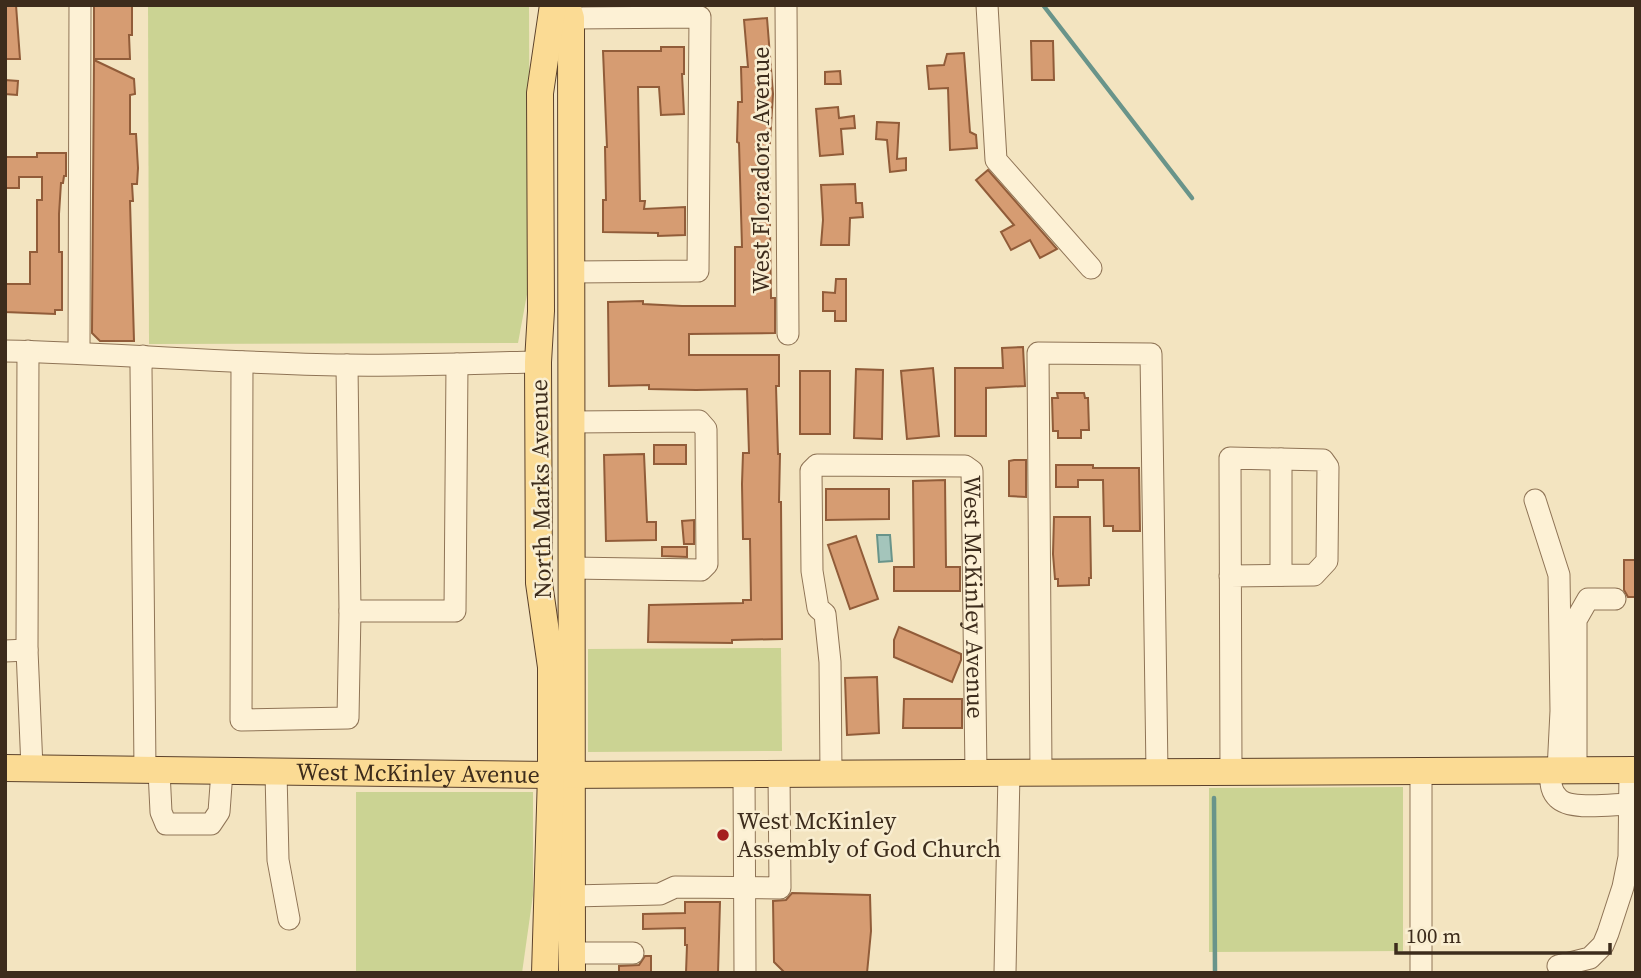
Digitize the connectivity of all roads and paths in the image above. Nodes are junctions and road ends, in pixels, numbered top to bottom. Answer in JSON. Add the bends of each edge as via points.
{"nodes":[{"id":1,"x":80,"y":5,"type":"edge"},
{"id":2,"x":786,"y":5,"type":"edge"},
{"id":3,"x":987,"y":5,"type":"edge"},
{"id":4,"x":563,"y":10,"type":"edge"},
{"id":5,"x":1091,"y":268,"type":"dead end"},
{"id":6,"x":572,"y":272,"type":"junction"},
{"id":7,"x":788,"y":334,"type":"dead end"},
{"id":8,"x":5,"y":351,"type":"edge"},
{"id":9,"x":28,"y":351,"type":"junction"},
{"id":10,"x":79,"y":352,"type":"junction"},
{"id":11,"x":143,"y":356,"type":"junction"},
{"id":12,"x":242,"y":362,"type":"junction"},
{"id":13,"x":537,"y":362,"type":"junction"},
{"id":14,"x":457,"y":364,"type":"junction"},
{"id":15,"x":347,"y":365,"type":"junction"},
{"id":16,"x":571,"y":422,"type":"junction"},
{"id":17,"x":1281,"y":459,"type":"junction"},
{"id":18,"x":1535,"y":500,"type":"dead end"},
{"id":19,"x":571,"y":568,"type":"junction"},
{"id":20,"x":1282,"y":575,"type":"junction"},
{"id":21,"x":1230,"y":576,"type":"junction"},
{"id":22,"x":1615,"y":599,"type":"dead end"},
{"id":23,"x":350,"y":611,"type":"junction"},
{"id":24,"x":16,"y":650,"type":"edge"},
{"id":25,"x":5,"y":768,"type":"edge"},
{"id":26,"x":32,"y":768,"type":"junction"},
{"id":27,"x":152,"y":770,"type":"junction"},
{"id":28,"x":1633,"y":770,"type":"edge"},
{"id":29,"x":222,"y":771,"type":"junction"},
{"id":30,"x":1561,"y":771,"type":"junction"},
{"id":31,"x":276,"y":772,"type":"junction"},
{"id":32,"x":976,"y":772,"type":"junction"},
{"id":33,"x":1009,"y":772,"type":"junction"},
{"id":34,"x":1041,"y":772,"type":"junction"},
{"id":35,"x":1157,"y":772,"type":"junction"},
{"id":36,"x":1231,"y":772,"type":"junction"},
{"id":37,"x":1421,"y":772,"type":"junction"},
{"id":38,"x":831,"y":773,"type":"junction"},
{"id":39,"x":744,"y":774,"type":"junction"},
{"id":40,"x":779,"y":774,"type":"junction"},
{"id":41,"x":561,"y":775,"type":"junction"},
{"id":42,"x":1630,"y":804,"type":"junction"},
{"id":43,"x":744,"y":890,"type":"junction"},
{"id":44,"x":572,"y":896,"type":"junction"},
{"id":45,"x":289,"y":919,"type":"dead end"},
{"id":46,"x":633,"y":953,"type":"dead end"},
{"id":47,"x":572,"y":963,"type":"edge"},
{"id":48,"x":1558,"y":966,"type":"dead end"},
{"id":49,"x":545,"y":973,"type":"edge"},
{"id":50,"x":745,"y":973,"type":"edge"},
{"id":51,"x":1005,"y":973,"type":"edge"},
{"id":52,"x":1421,"y":973,"type":"edge"}],
"edges":[{"from":1,"to":10,"type":"street"},
{"from":2,"to":7,"type":"street","name":"West Floradora Avenue"},
{"from":3,"to":5,"type":"street","via":[[996,160]]},
{"from":4,"to":6,"type":"main road","name":"North Marks Avenue"},
{"from":4,"to":6,"type":"street","via":[[700,17],[698,271]]},
{"from":4,"to":13,"type":"main road","name":"North Marks Avenue","via":[[540,93]]},
{"from":6,"to":16,"type":"main road","name":"North Marks Avenue"},
{"from":8,"to":9,"type":"street"},
{"from":9,"to":10,"type":"street"},
{"from":9,"to":24,"type":"street"},
{"from":10,"to":11,"type":"street"},
{"from":11,"to":12,"type":"street"},
{"from":11,"to":27,"type":"street","via":[[144,733]]},
{"from":12,"to":15,"type":"street"},
{"from":12,"to":23,"type":"street","via":[[241,720],[348,718]]},
{"from":13,"to":14,"type":"street"},
{"from":13,"to":41,"type":"main road","name":"North Marks Avenue","via":[[539,583]]},
{"from":14,"to":15,"type":"street"},
{"from":14,"to":23,"type":"street","via":[[454,611]]},
{"from":15,"to":23,"type":"street"},
{"from":16,"to":19,"type":"main road","name":"North Marks Avenue"},
{"from":16,"to":19,"type":"street","name":"North Marks Avenue","via":[[699,421],[706,429],[707,564],[701,570]]},
{"from":17,"to":20,"type":"street"},
{"from":17,"to":20,"type":"street","via":[[1323,460],[1328,467],[1327,561],[1314,575]]},
{"from":17,"to":21,"type":"street","via":[[1230,458]]},
{"from":18,"to":30,"type":"street","via":[[1559,575]]},
{"from":19,"to":41,"type":"main road","name":"North Marks Avenue"},
{"from":20,"to":21,"type":"street"},
{"from":21,"to":36,"type":"street"},
{"from":22,"to":30,"type":"street","via":[[1588,599],[1576,620]]},
{"from":24,"to":26,"type":"street"},
{"from":25,"to":26,"type":"main road","name":"West McKinley Avenue"},
{"from":26,"to":27,"type":"main road","name":"West McKinley Avenue"},
{"from":27,"to":29,"type":"main road","name":"West McKinley Avenue"},
{"from":27,"to":29,"type":"street","via":[[166,824],[211,824],[219,811]]},
{"from":28,"to":30,"type":"main road","name":"West McKinley Avenue"},
{"from":28,"to":42,"type":"street"},
{"from":29,"to":31,"type":"main road","name":"West McKinley Avenue"},
{"from":30,"to":37,"type":"main road","name":"West McKinley Avenue"},
{"from":30,"to":42,"type":"street","via":[[1552,790],[1559,800],[1572,805]]},
{"from":31,"to":41,"type":"main road","name":"West McKinley Avenue"},
{"from":31,"to":45,"type":"street","via":[[278,860]]},
{"from":32,"to":33,"type":"main road","name":"West McKinley Avenue"},
{"from":32,"to":38,"type":"main road","name":"West McKinley Avenue"},
{"from":32,"to":38,"type":"street","name":"West McKinley Avenue","via":[[972,471],[965,466],[817,465],[811,471],[811,571],[818,608],[825,614],[830,662]]},
{"from":33,"to":34,"type":"main road","name":"West McKinley Avenue"},
{"from":33,"to":51,"type":"street"},
{"from":34,"to":35,"type":"main road","name":"West McKinley Avenue"},
{"from":34,"to":35,"type":"street","via":[[1038,354],[1151,354]]},
{"from":35,"to":36,"type":"main road","name":"West McKinley Avenue"},
{"from":36,"to":37,"type":"main road","name":"West McKinley Avenue"},
{"from":37,"to":52,"type":"street"},
{"from":38,"to":40,"type":"main road","name":"West McKinley Avenue"},
{"from":39,"to":40,"type":"main road","name":"West McKinley Avenue"},
{"from":39,"to":41,"type":"main road","name":"West McKinley Avenue"},
{"from":39,"to":43,"type":"street"},
{"from":40,"to":43,"type":"street","via":[[780,888]]},
{"from":41,"to":44,"type":"main road","name":"North Marks Avenue"},
{"from":41,"to":49,"type":"main road","name":"North Marks Avenue"},
{"from":42,"to":48,"type":"street","via":[[1629,857],[1603,945],[1590,958]]},
{"from":43,"to":44,"type":"street","via":[[676,887],[660,894]]},
{"from":43,"to":50,"type":"street"},
{"from":44,"to":47,"type":"main road","name":"North Marks Avenue"},
{"from":46,"to":47,"type":"street"}]}
